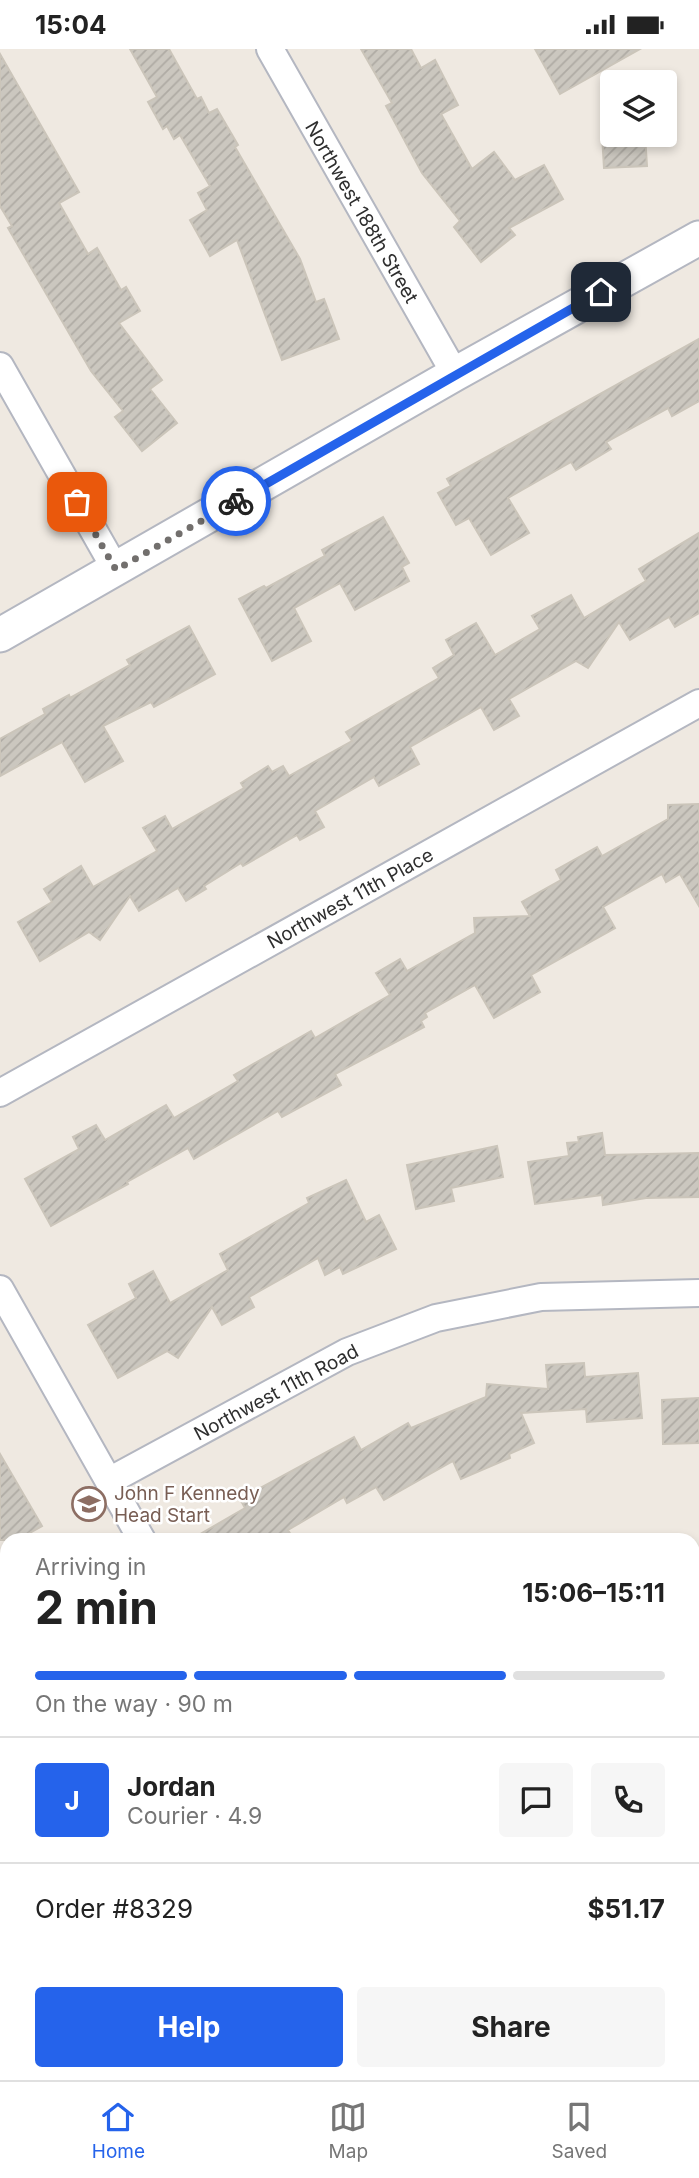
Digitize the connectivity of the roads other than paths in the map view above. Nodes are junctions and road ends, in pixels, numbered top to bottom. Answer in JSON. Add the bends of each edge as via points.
{"nodes":[{"id":1,"x":270,"y":49,"type":"edge"},
{"id":2,"x":699,"y":238,"type":"edge"},
{"id":3,"x":0,"y":366,"type":"edge"},
{"id":4,"x":455,"y":374,"type":"junction"},
{"id":5,"x":116,"y":570,"type":"junction"},
{"id":6,"x":0,"y":635,"type":"edge"},
{"id":7,"x":699,"y":703,"type":"edge"},
{"id":8,"x":0,"y":1093,"type":"edge"},
{"id":9,"x":0,"y":1289,"type":"edge"},
{"id":10,"x":699,"y":1293,"type":"edge"},
{"id":11,"x":109,"y":1481,"type":"junction"},
{"id":12,"x":138,"y":1533,"type":"edge"}],
"edges":[{"from":1,"to":4,"type":"street","name":"Northwest 188th Street"},
{"from":2,"to":4,"type":"street"},
{"from":3,"to":5,"type":"street"},
{"from":4,"to":5,"type":"street"},
{"from":5,"to":6,"type":"street"},
{"from":7,"to":8,"type":"street","name":"Northwest 11th Place"},
{"from":9,"to":11,"type":"street"},
{"from":10,"to":11,"type":"street","name":"Northwest 11th Road","via":[[541,1297],[436,1318],[347,1352]]},
{"from":11,"to":12,"type":"street"}]}
